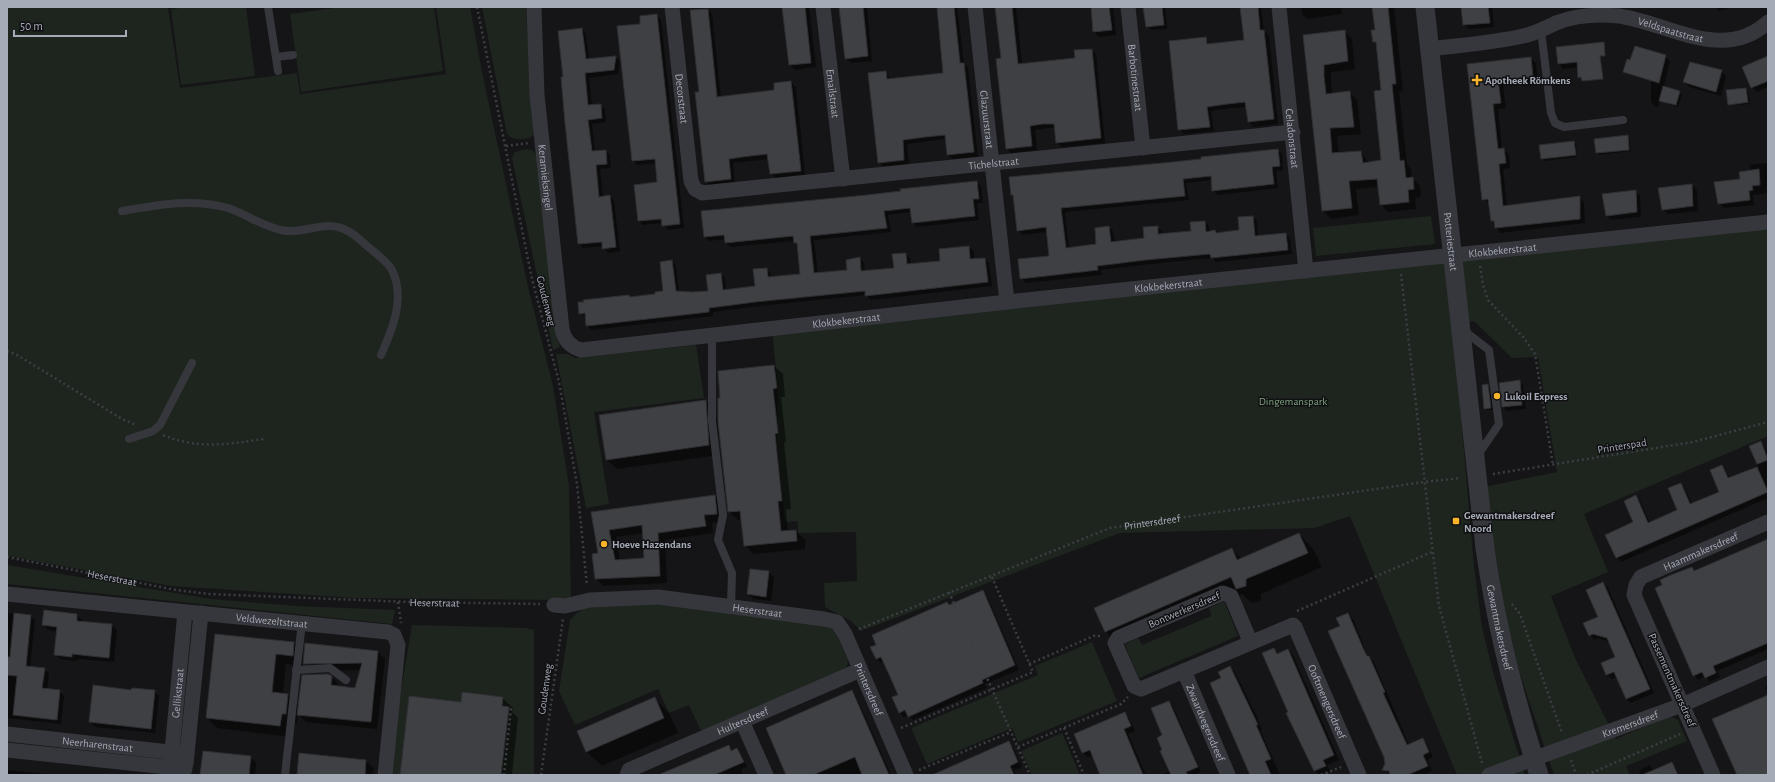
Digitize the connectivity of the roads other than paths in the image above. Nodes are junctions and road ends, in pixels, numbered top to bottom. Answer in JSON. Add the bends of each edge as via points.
{"nodes":[{"id":1,"x":268,"y":7,"type":"edge"},
{"id":2,"x":534,"y":7,"type":"edge"},
{"id":3,"x":672,"y":7,"type":"edge"},
{"id":4,"x":823,"y":7,"type":"edge"},
{"id":5,"x":975,"y":7,"type":"edge"},
{"id":6,"x":1128,"y":7,"type":"edge"},
{"id":7,"x":1279,"y":7,"type":"edge"},
{"id":8,"x":1425,"y":7,"type":"edge"},
{"id":9,"x":1768,"y":22,"type":"edge"},
{"id":10,"x":1541,"y":30,"type":"junction"},
{"id":11,"x":1430,"y":49,"type":"junction"},
{"id":12,"x":293,"y":55,"type":"dead end"},
{"id":13,"x":276,"y":57,"type":"junction"},
{"id":14,"x":278,"y":71,"type":"dead end"},
{"id":15,"x":1623,"y":120,"type":"dead end"},
{"id":16,"x":1293,"y":132,"type":"junction"},
{"id":17,"x":1143,"y":148,"type":"junction"},
{"id":18,"x":992,"y":163,"type":"junction"},
{"id":19,"x":843,"y":179,"type":"junction"},
{"id":20,"x":695,"y":189,"type":"joint"},
{"id":21,"x":122,"y":211,"type":"dead end"},
{"id":22,"x":1768,"y":222,"type":"edge"},
{"id":23,"x":1452,"y":254,"type":"junction"},
{"id":24,"x":1306,"y":270,"type":"junction"},
{"id":25,"x":1006,"y":302,"type":"junction"},
{"id":26,"x":1460,"y":327,"type":"junction"},
{"id":27,"x":712,"y":336,"type":"junction"},
{"id":28,"x":570,"y":345,"type":"joint"},
{"id":29,"x":381,"y":355,"type":"dead end"},
{"id":30,"x":192,"y":363,"type":"dead end"},
{"id":31,"x":129,"y":439,"type":"dead end"},
{"id":32,"x":1475,"y":468,"type":"junction"},
{"id":33,"x":1768,"y":522,"type":"edge"},
{"id":34,"x":1636,"y":585,"type":"joint"},
{"id":35,"x":7,"y":594,"type":"edge"},
{"id":36,"x":560,"y":605,"type":"road end"},
{"id":37,"x":731,"y":606,"type":"junction"},
{"id":38,"x":186,"y":612,"type":"junction"},
{"id":39,"x":201,"y":614,"type":"junction"},
{"id":40,"x":302,"y":622,"type":"junction"},
{"id":41,"x":848,"y":639,"type":"joint"},
{"id":42,"x":1250,"y":641,"type":"junction"},
{"id":43,"x":1768,"y":667,"type":"edge"},
{"id":44,"x":296,"y":670,"type":"junction"},
{"id":45,"x":860,"y":670,"type":"junction"},
{"id":46,"x":1184,"y":671,"type":"junction"},
{"id":47,"x":346,"y":680,"type":"dead end"},
{"id":48,"x":1682,"y":705,"type":"junction"},
{"id":49,"x":742,"y":721,"type":"junction"},
{"id":50,"x":7,"y":734,"type":"edge"},
{"id":51,"x":7,"y":750,"type":"edge"},
{"id":52,"x":187,"y":754,"type":"junction"},
{"id":53,"x":171,"y":765,"type":"edge"},
{"id":54,"x":1536,"y":767,"type":"edge"},
{"id":55,"x":1356,"y":768,"type":"edge"},
{"id":56,"x":1486,"y":771,"type":"edge"},
{"id":57,"x":185,"y":772,"type":"edge"},
{"id":58,"x":911,"y":773,"type":"edge"},
{"id":59,"x":285,"y":775,"type":"edge"},
{"id":60,"x":385,"y":775,"type":"edge"},
{"id":61,"x":627,"y":775,"type":"edge"},
{"id":62,"x":766,"y":775,"type":"edge"},
{"id":63,"x":1228,"y":775,"type":"edge"},
{"id":64,"x":1713,"y":775,"type":"edge"}],
"edges":[{"from":1,"to":13,"type":"lane"},
{"from":2,"to":28,"type":"street","name":"Keramieksingel","via":[[537,95],[542,142],[562,329]]},
{"from":3,"to":20,"type":"street","name":"Decorstraat","via":[[691,181]]},
{"from":4,"to":19,"type":"street","name":"Emailstraat"},
{"from":5,"to":18,"type":"street","name":"Glazuurstraat"},
{"from":6,"to":17,"type":"street","name":"Barbotinestraat"},
{"from":7,"to":16,"type":"street","name":"Celadonstraat"},
{"from":8,"to":11,"type":"street","name":"Potteriestraat"},
{"from":9,"to":10,"type":"street","name":"Veldspaatstraat","via":[[1754,33],[1735,41],[1710,40],[1629,18],[1605,15],[1580,16]]},
{"from":10,"to":11,"type":"street","name":"Veldspaatstraat","via":[[1523,36]]},
{"from":10,"to":15,"type":"lane","via":[[1551,113],[1555,123],[1564,127]]},
{"from":11,"to":23,"type":"street","name":"Potteriestraat"},
{"from":12,"to":13,"type":"lane"},
{"from":13,"to":14,"type":"lane"},
{"from":16,"to":17,"type":"street","name":"Tichelstraat"},
{"from":16,"to":24,"type":"street","name":"Celadonstraat"},
{"from":17,"to":18,"type":"street","name":"Tichelstraat"},
{"from":18,"to":19,"type":"street","name":"Tichelstraat"},
{"from":18,"to":25,"type":"street","name":"Glazuurstraat"},
{"from":19,"to":20,"type":"street","name":"Tichelstraat","via":[[702,193]]},
{"from":21,"to":29,"type":"lane","via":[[189,202],[229,208],[268,227],[285,231],[305,231],[329,226],[346,229],[392,269],[397,285],[397,310]]},
{"from":22,"to":23,"type":"street","name":"Klokbekerstraat"},
{"from":23,"to":24,"type":"street","name":"Klokbekerstraat"},
{"from":23,"to":26,"type":"street","name":"Potteriestraat"},
{"from":24,"to":25,"type":"street","name":"Klokbekerstraat"},
{"from":25,"to":27,"type":"street","name":"Klokbekerstraat"},
{"from":26,"to":32,"type":"street","name":"Potteriestraat"},
{"from":26,"to":32,"type":"lane","via":[[1489,350],[1499,424]]},
{"from":27,"to":28,"type":"street","name":"Klokbekerstraat","via":[[581,350]]},
{"from":27,"to":37,"type":"lane","via":[[712,421],[723,515],[718,540],[732,573]]},
{"from":30,"to":31,"type":"lane","via":[[160,425],[153,431]]},
{"from":32,"to":54,"type":"street","name":"Gewantmakersdreef","via":[[1493,600],[1510,677]]},
{"from":33,"to":34,"type":"street","name":"Haammakersdreef","via":[[1641,578]]},
{"from":34,"to":48,"type":"street","name":"Passementmakersdreef","via":[[1634,595]]},
{"from":35,"to":38,"type":"street","name":"Veldwezeltstraat"},
{"from":36,"to":37,"type":"street","name":"Heserstraat","via":[[590,600],[658,597]]},
{"from":37,"to":41,"type":"street","name":"Heserstraat","via":[[832,620],[837,622]]},
{"from":38,"to":39,"type":"street","name":"Veldwezeltstraat"},
{"from":38,"to":53,"type":"street","name":"Gellikstraat"},
{"from":39,"to":40,"type":"street","name":"Veldwezeltstraat"},
{"from":39,"to":52,"type":"street","name":"Gellikstraat"},
{"from":40,"to":44,"type":"lane"},
{"from":40,"to":60,"type":"street","name":"Veldwezeltstraat","via":[[388,632],[397,640]]},
{"from":41,"to":45,"type":"street","name":"Printersdreef"},
{"from":42,"to":46,"type":"street"},
{"from":42,"to":46,"type":"street","name":"Bontwerkersdreef","via":[[1231,596],[1223,593],[1118,638],[1115,643],[1137,688],[1141,689]]},
{"from":42,"to":55,"type":"street","name":"Ooftmengersdreef","via":[[1294,626]]},
{"from":43,"to":48,"type":"street","name":"Kremersdreef"},
{"from":44,"to":47,"type":"lane","via":[[330,668]]},
{"from":44,"to":59,"type":"lane"},
{"from":45,"to":49,"type":"street","name":"Hultersdreef"},
{"from":45,"to":58,"type":"street","name":"Printersdreef","via":[[888,734]]},
{"from":46,"to":63,"type":"street","name":"Zwaardvegersdreef"},
{"from":48,"to":54,"type":"street","name":"Kremersdreef","via":[[1567,747]]},
{"from":48,"to":64,"type":"street","name":"Passementmakersdreef"},
{"from":49,"to":61,"type":"street","name":"Hultersdreef","via":[[629,770]]},
{"from":49,"to":62,"type":"street"},
{"from":50,"to":53,"type":"street","name":"Neerharenstraat"},
{"from":51,"to":53,"type":"street","name":"Neerharenstraat"},
{"from":52,"to":53,"type":"street","name":"Neerharenstraat"},
{"from":52,"to":57,"type":"street","name":"Gellikstraat"},
{"from":53,"to":57,"type":"street","name":"Neerharenstraat"},
{"from":54,"to":56,"type":"street","name":"Kremersdreef"}]}
